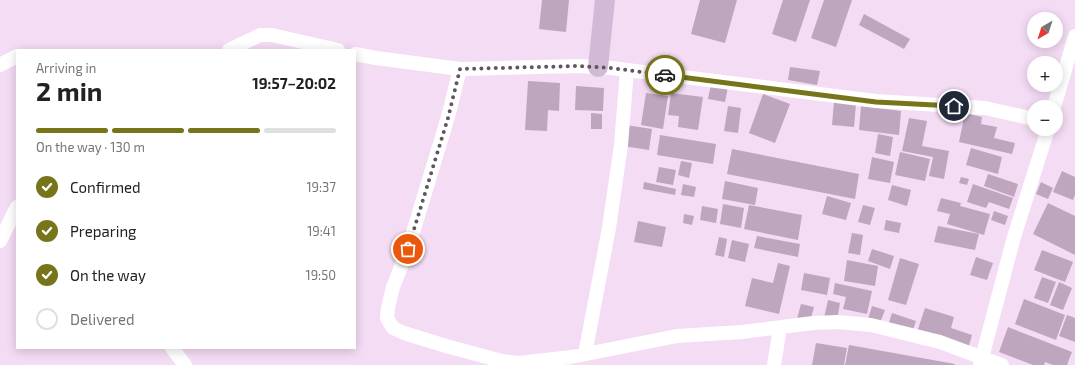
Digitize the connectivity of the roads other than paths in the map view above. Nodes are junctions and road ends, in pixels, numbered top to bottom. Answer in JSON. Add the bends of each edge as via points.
{"nodes":[{"id":1,"x":604,"y":0,"type":"edge"},
{"id":2,"x":1075,"y":36,"type":"edge"},
{"id":3,"x":232,"y":49,"type":"edge"},
{"id":4,"x":333,"y":49,"type":"edge"},
{"id":5,"x":356,"y":54,"type":"edge"},
{"id":6,"x":16,"y":57,"type":"edge"},
{"id":7,"x":0,"y":65,"type":"edge"},
{"id":8,"x":598,"y":67,"type":"junction"},
{"id":9,"x":460,"y":69,"type":"junction"},
{"id":10,"x":628,"y":70,"type":"junction"},
{"id":11,"x":1056,"y":100,"type":"edge"},
{"id":12,"x":1027,"y":117,"type":"edge"},
{"id":13,"x":1046,"y":136,"type":"edge"},
{"id":14,"x":16,"y":209,"type":"edge"},
{"id":15,"x":0,"y":241,"type":"edge"},
{"id":16,"x":780,"y":328,"type":"junction"},
{"id":17,"x":173,"y":349,"type":"edge"},
{"id":18,"x":585,"y":354,"type":"junction"},
{"id":19,"x":981,"y":362,"type":"edge"},
{"id":20,"x":500,"y":363,"type":"edge"},
{"id":21,"x":185,"y":365,"type":"edge"},
{"id":22,"x":774,"y":365,"type":"edge"},
{"id":23,"x":1002,"y":365,"type":"edge"}],
"edges":[{"from":1,"to":8,"type":"street"},
{"from":2,"to":11,"type":"street"},
{"from":3,"to":4,"type":"street","via":[[260,35],[266,35]]},
{"from":5,"to":9,"type":"street"},
{"from":6,"to":7,"type":"street"},
{"from":8,"to":9,"type":"street"},
{"from":8,"to":10,"type":"street"},
{"from":9,"to":20,"type":"street","via":[[448,118],[408,249],[393,287],[387,318],[393,328],[404,333]]},
{"from":10,"to":12,"type":"street","via":[[876,102],[985,108]]},
{"from":10,"to":18,"type":"street","via":[[621,146],[609,228]]},
{"from":13,"to":19,"type":"street","via":[[1014,237]]},
{"from":14,"to":15,"type":"street"},
{"from":16,"to":18,"type":"street","via":[[677,336]]},
{"from":16,"to":19,"type":"street","via":[[813,323],[871,324],[940,342]]},
{"from":16,"to":22,"type":"street"},
{"from":17,"to":21,"type":"street"},
{"from":18,"to":20,"type":"street","via":[[519,363]]},
{"from":19,"to":23,"type":"street"}]}
